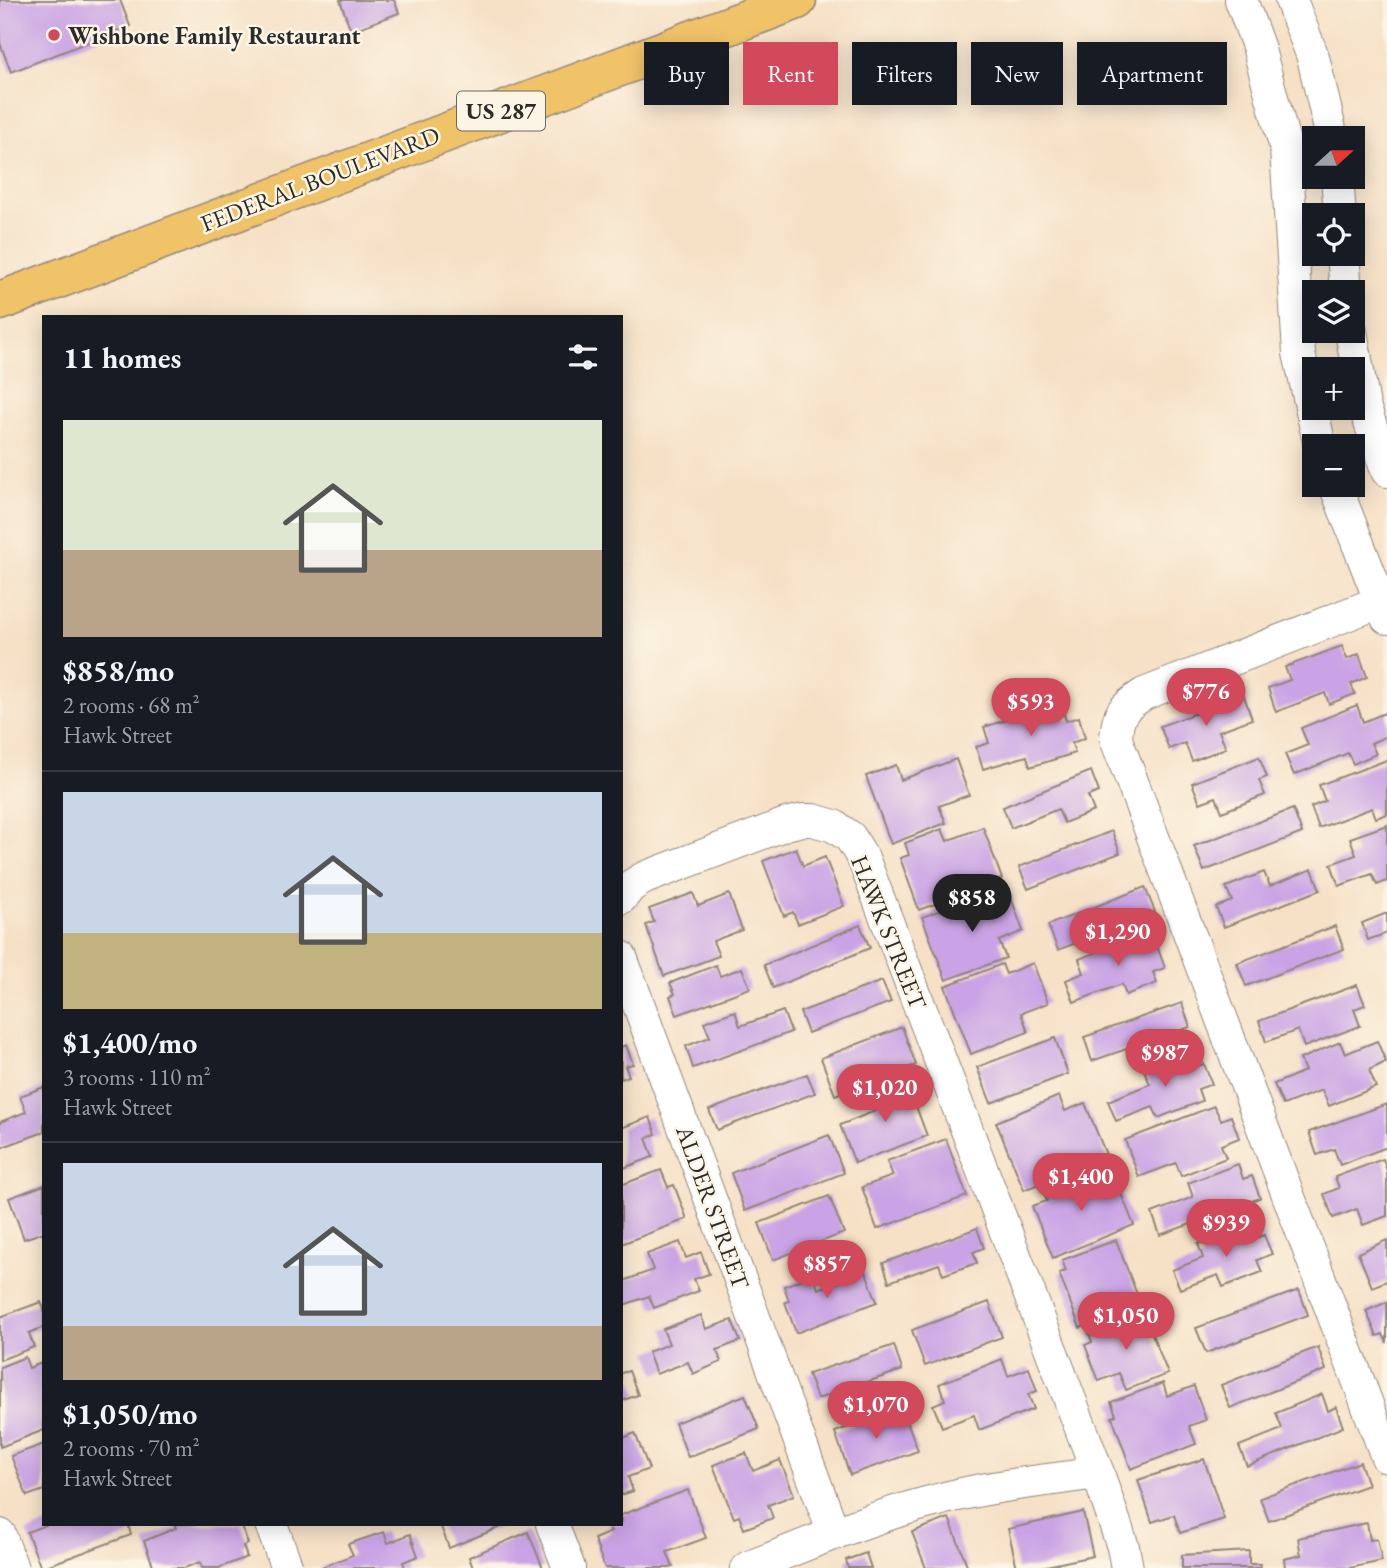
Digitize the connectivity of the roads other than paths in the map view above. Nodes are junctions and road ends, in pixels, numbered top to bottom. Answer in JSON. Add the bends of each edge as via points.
{"nodes":[{"id":1,"x":797,"y":0,"type":"edge"},
{"id":2,"x":1241,"y":0,"type":"edge"},
{"id":3,"x":1291,"y":0,"type":"edge"},
{"id":4,"x":1329,"y":126,"type":"edge"},
{"id":5,"x":1302,"y":220,"type":"edge"},
{"id":6,"x":0,"y":301,"type":"edge"},
{"id":7,"x":1353,"y":343,"type":"edge"},
{"id":8,"x":1317,"y":434,"type":"edge"},
{"id":9,"x":1387,"y":471,"type":"edge"},
{"id":10,"x":1340,"y":497,"type":"edge"},
{"id":11,"x":1385,"y":606,"type":"edge"},
{"id":12,"x":623,"y":896,"type":"edge"},
{"id":13,"x":623,"y":962,"type":"edge"},
{"id":14,"x":1387,"y":1458,"type":"edge"},
{"id":15,"x":1098,"y":1473,"type":"junction"},
{"id":16,"x":272,"y":1526,"type":"edge"},
{"id":17,"x":553,"y":1526,"type":"edge"},
{"id":18,"x":834,"y":1534,"type":"junction"},
{"id":19,"x":0,"y":1535,"type":"edge"},
{"id":20,"x":12,"y":1568,"type":"edge"},
{"id":21,"x":287,"y":1568,"type":"edge"},
{"id":22,"x":569,"y":1568,"type":"edge"},
{"id":23,"x":747,"y":1568,"type":"edge"},
{"id":24,"x":1127,"y":1568,"type":"edge"}],
"edges":[{"from":1,"to":6,"type":"main road","name":"FEDERAL BOULEVARD","number":"US 287"},
{"from":2,"to":5,"type":"street","via":[[1258,46]]},
{"from":3,"to":4,"type":"street","via":[[1312,57]]},
{"from":5,"to":8,"type":"street","via":[[1299,354]]},
{"from":7,"to":9,"type":"street","via":[[1364,405]]},
{"from":10,"to":11,"type":"street"},
{"from":11,"to":14,"type":"street","via":[[1144,694],[1127,704],[1116,722],[1116,739]]},
{"from":12,"to":15,"type":"street","name":"HAWK STREET","via":[[645,878],[803,820],[834,826],[850,837],[863,858]]},
{"from":13,"to":18,"type":"street","name":"ALDER STREET"},
{"from":15,"to":18,"type":"street","via":[[967,1492]]},
{"from":15,"to":24,"type":"street","name":"HAWK STREET"},
{"from":16,"to":21,"type":"street"},
{"from":17,"to":22,"type":"street"},
{"from":18,"to":23,"type":"street"},
{"from":19,"to":20,"type":"street"}]}
